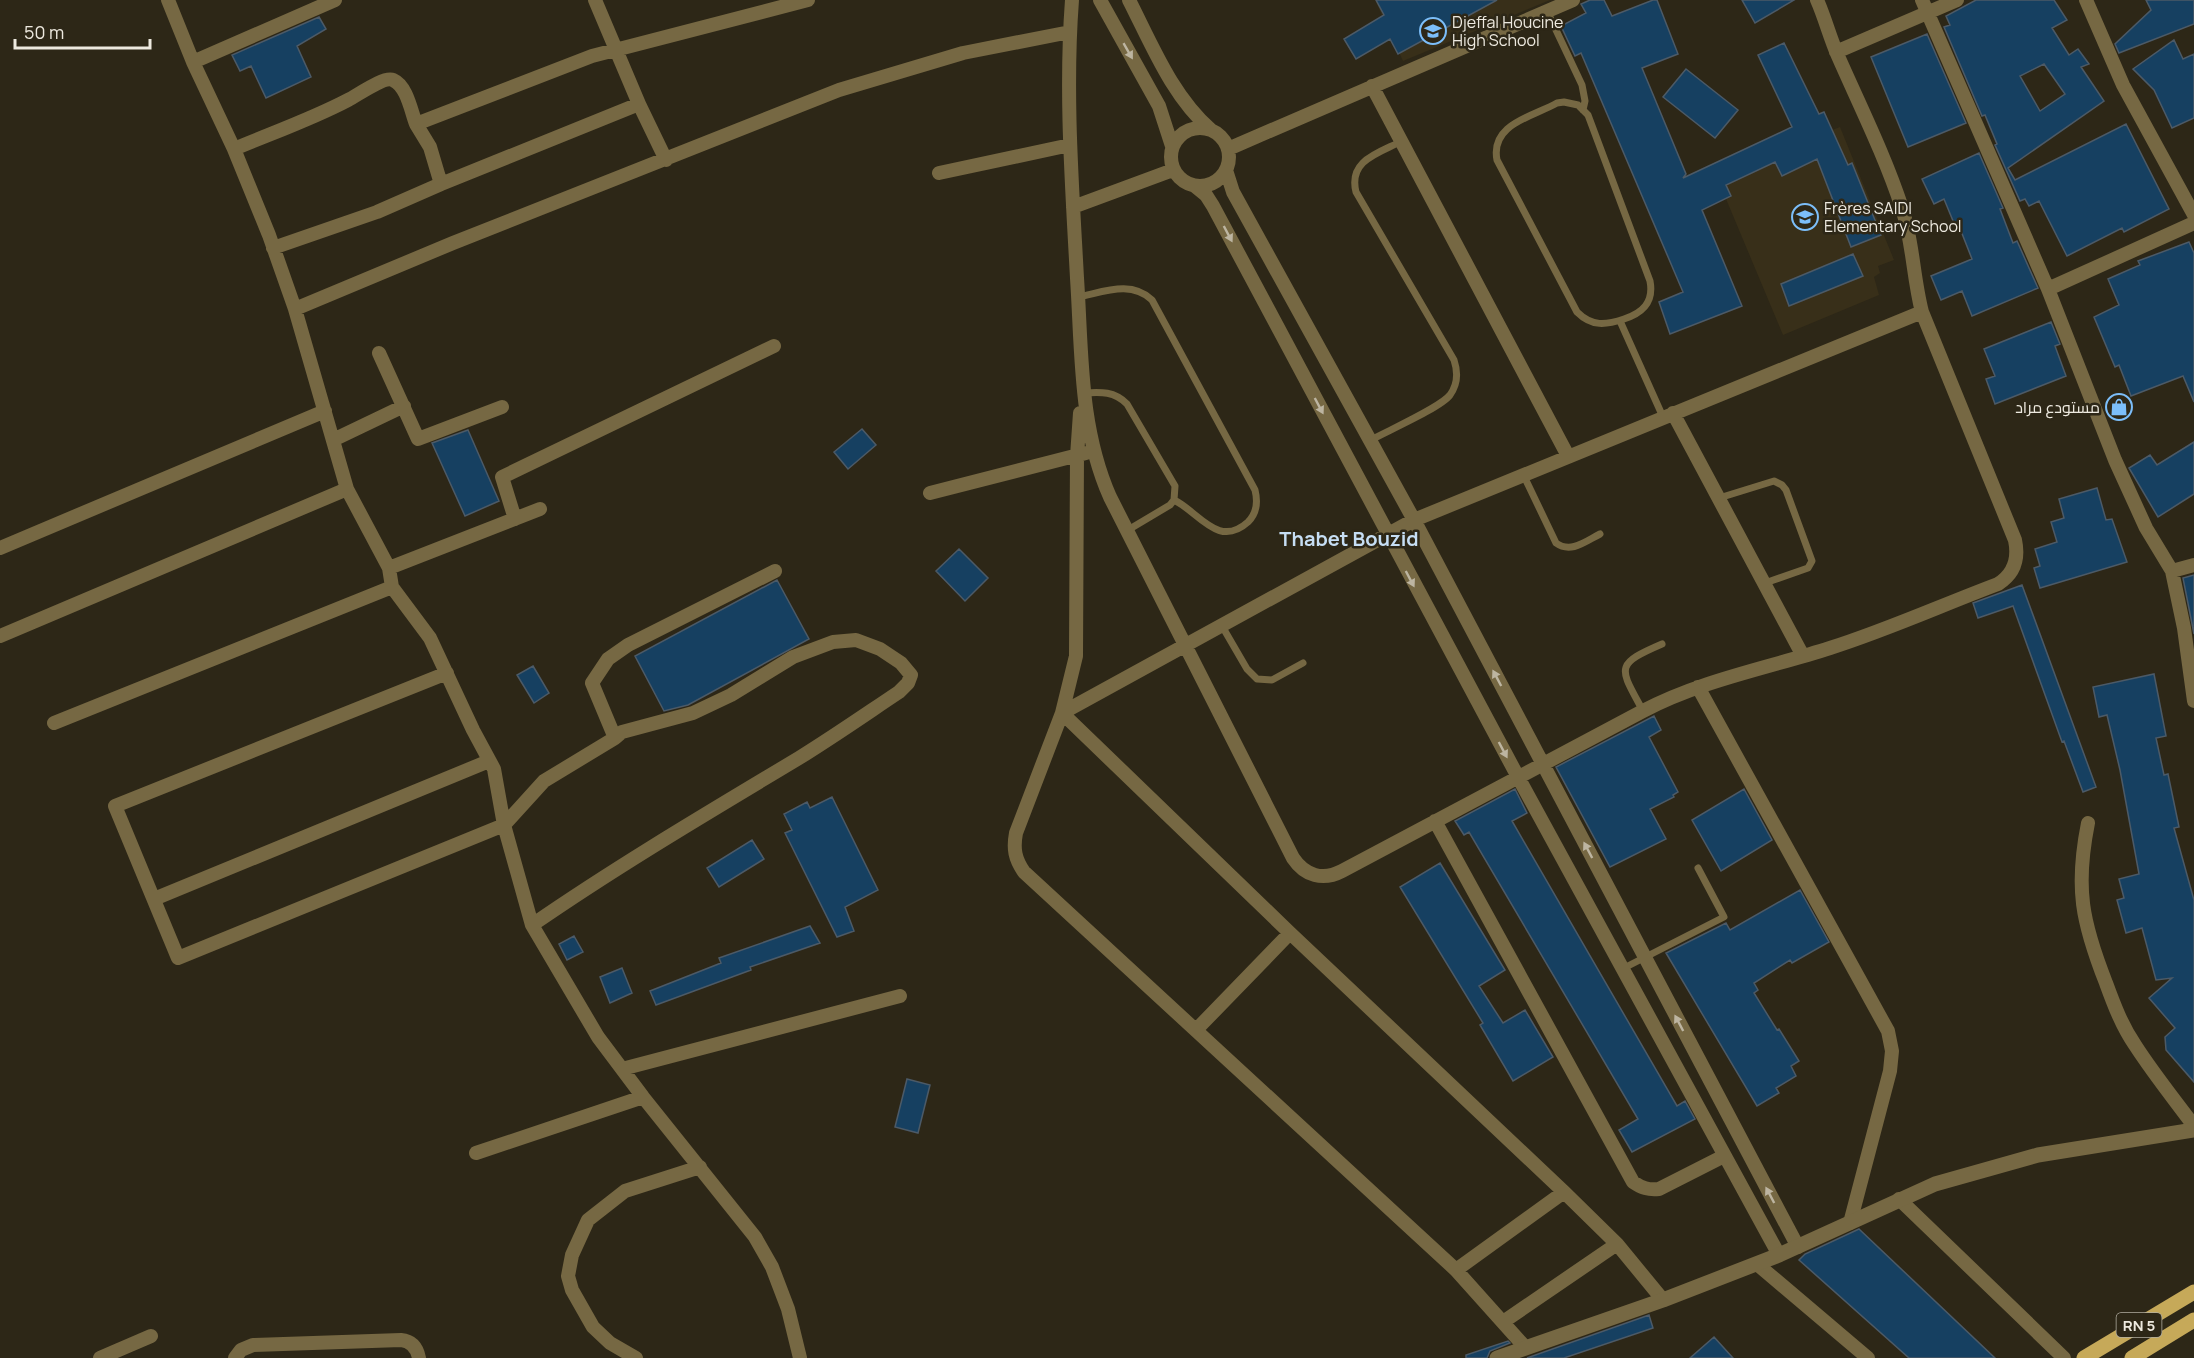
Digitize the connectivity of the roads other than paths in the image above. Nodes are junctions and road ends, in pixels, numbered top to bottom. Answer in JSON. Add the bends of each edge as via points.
{"nodes":[{"id":1,"x":168,"y":0,"type":"edge"},
{"id":2,"x":335,"y":0,"type":"edge"},
{"id":3,"x":596,"y":0,"type":"edge"},
{"id":4,"x":808,"y":0,"type":"edge"},
{"id":5,"x":1072,"y":0,"type":"edge"},
{"id":6,"x":1100,"y":0,"type":"edge"},
{"id":7,"x":1129,"y":0,"type":"edge"},
{"id":8,"x":1573,"y":0,"type":"edge"},
{"id":9,"x":1817,"y":0,"type":"edge"},
{"id":10,"x":1922,"y":0,"type":"edge"},
{"id":11,"x":1957,"y":0,"type":"edge"},
{"id":12,"x":2086,"y":0,"type":"edge"},
{"id":13,"x":1547,"y":11,"type":"junction"},
{"id":14,"x":1928,"y":13,"type":"junction"},
{"id":15,"x":1070,"y":32,"type":"junction"},
{"id":16,"x":616,"y":49,"type":"junction"},
{"id":17,"x":1836,"y":52,"type":"junction"},
{"id":18,"x":193,"y":62,"type":"junction"},
{"id":19,"x":1372,"y":86,"type":"junction"},
{"id":20,"x":639,"y":104,"type":"junction"},
{"id":21,"x":1583,"y":110,"type":"junction"},
{"id":22,"x":416,"y":124,"type":"junction"},
{"id":23,"x":1211,"y":130,"type":"junction"},
{"id":24,"x":1402,"y":141,"type":"junction"},
{"id":25,"x":1070,"y":145,"type":"junction"},
{"id":26,"x":1172,"y":146,"type":"junction"},
{"id":27,"x":1228,"y":148,"type":"junction"},
{"id":28,"x":234,"y":149,"type":"junction"},
{"id":29,"x":666,"y":160,"type":"junction"},
{"id":30,"x":1226,"y":170,"type":"junction"},
{"id":31,"x":1173,"y":171,"type":"junction"},
{"id":32,"x":939,"y":173,"type":"dead end"},
{"id":33,"x":441,"y":184,"type":"junction"},
{"id":34,"x":1195,"y":186,"type":"junction"},
{"id":35,"x":1073,"y":207,"type":"junction"},
{"id":36,"x":2194,"y":215,"type":"edge"},
{"id":37,"x":2194,"y":223,"type":"edge"},
{"id":38,"x":273,"y":249,"type":"junction"},
{"id":39,"x":2048,"y":289,"type":"junction"},
{"id":40,"x":1078,"y":297,"type":"junction"},
{"id":41,"x":295,"y":309,"type":"junction"},
{"id":42,"x":1922,"y":312,"type":"junction"},
{"id":43,"x":1620,"y":321,"type":"junction"},
{"id":44,"x":774,"y":346,"type":"dead end"},
{"id":45,"x":380,"y":353,"type":"dead end"},
{"id":46,"x":1084,"y":393,"type":"junction"},
{"id":47,"x":404,"y":406,"type":"junction"},
{"id":48,"x":502,"y":407,"type":"dead end"},
{"id":49,"x":325,"y":411,"type":"junction"},
{"id":50,"x":1668,"y":415,"type":"junction"},
{"id":51,"x":333,"y":440,"type":"junction"},
{"id":52,"x":1369,"y":441,"type":"junction"},
{"id":53,"x":1093,"y":451,"type":"junction"},
{"id":54,"x":1077,"y":456,"type":"junction"},
{"id":55,"x":1568,"y":456,"type":"junction"},
{"id":56,"x":1523,"y":474,"type":"junction"},
{"id":57,"x":347,"y":489,"type":"junction"},
{"id":58,"x":930,"y":493,"type":"dead end"},
{"id":59,"x":1719,"y":498,"type":"junction"},
{"id":60,"x":1174,"y":500,"type":"junction"},
{"id":61,"x":540,"y":509,"type":"dead end"},
{"id":62,"x":515,"y":519,"type":"junction"},
{"id":63,"x":1413,"y":520,"type":"junction"},
{"id":64,"x":1128,"y":530,"type":"junction"},
{"id":65,"x":1386,"y":534,"type":"junction"},
{"id":66,"x":1600,"y":534,"type":"dead end"},
{"id":67,"x":0,"y":548,"type":"edge"},
{"id":68,"x":2194,"y":565,"type":"edge"},
{"id":69,"x":389,"y":568,"type":"junction"},
{"id":70,"x":775,"y":571,"type":"dead end"},
{"id":71,"x":2172,"y":572,"type":"junction"},
{"id":72,"x":1765,"y":583,"type":"junction"},
{"id":73,"x":392,"y":587,"type":"junction"},
{"id":74,"x":1222,"y":626,"type":"junction"},
{"id":75,"x":0,"y":636,"type":"edge"},
{"id":76,"x":1662,"y":644,"type":"dead end"},
{"id":77,"x":1186,"y":646,"type":"junction"},
{"id":78,"x":1803,"y":656,"type":"junction"},
{"id":79,"x":1303,"y":663,"type":"dead end"},
{"id":80,"x":447,"y":673,"type":"junction"},
{"id":81,"x":1698,"y":687,"type":"junction"},
{"id":82,"x":2194,"y":701,"type":"edge"},
{"id":83,"x":1643,"y":711,"type":"junction"},
{"id":84,"x":1062,"y":713,"type":"junction"},
{"id":85,"x":54,"y":723,"type":"dead end"},
{"id":86,"x":615,"y":738,"type":"junction"},
{"id":87,"x":489,"y":761,"type":"junction"},
{"id":88,"x":1543,"y":764,"type":"junction"},
{"id":89,"x":1518,"y":777,"type":"junction"},
{"id":90,"x":1435,"y":821,"type":"junction"},
{"id":91,"x":2088,"y":823,"type":"dead end"},
{"id":92,"x":504,"y":825,"type":"junction"},
{"id":93,"x":1698,"y":868,"type":"dead end"},
{"id":94,"x":154,"y":899,"type":"junction"},
{"id":95,"x":532,"y":925,"type":"junction"},
{"id":96,"x":1290,"y":933,"type":"junction"},
{"id":97,"x":1645,"y":958,"type":"junction"},
{"id":98,"x":1622,"y":969,"type":"junction"},
{"id":99,"x":900,"y":996,"type":"dead end"},
{"id":100,"x":1196,"y":1030,"type":"junction"},
{"id":101,"x":622,"y":1069,"type":"junction"},
{"id":102,"x":643,"y":1097,"type":"junction"},
{"id":103,"x":2194,"y":1128,"type":"edge"},
{"id":104,"x":476,"y":1153,"type":"dead end"},
{"id":105,"x":1724,"y":1156,"type":"junction"},
{"id":106,"x":700,"y":1167,"type":"junction"},
{"id":107,"x":1564,"y":1192,"type":"junction"},
{"id":108,"x":1899,"y":1199,"type":"junction"},
{"id":109,"x":1850,"y":1223,"type":"junction"},
{"id":110,"x":1617,"y":1244,"type":"junction"},
{"id":111,"x":1797,"y":1247,"type":"junction"},
{"id":112,"x":1779,"y":1255,"type":"junction"},
{"id":113,"x":1757,"y":1264,"type":"junction"},
{"id":114,"x":1456,"y":1270,"type":"junction"},
{"id":115,"x":2194,"y":1292,"type":"edge"},
{"id":116,"x":1663,"y":1300,"type":"junction"},
{"id":117,"x":2194,"y":1320,"type":"edge"},
{"id":118,"x":1503,"y":1322,"type":"junction"},
{"id":119,"x":151,"y":1336,"type":"dead end"},
{"id":120,"x":1525,"y":1347,"type":"junction"},
{"id":121,"x":100,"y":1358,"type":"edge"},
{"id":122,"x":235,"y":1358,"type":"edge"},
{"id":123,"x":419,"y":1358,"type":"edge"},
{"id":124,"x":636,"y":1358,"type":"edge"},
{"id":125,"x":800,"y":1358,"type":"edge"},
{"id":126,"x":1497,"y":1358,"type":"edge"},
{"id":127,"x":1868,"y":1358,"type":"edge"},
{"id":128,"x":2064,"y":1358,"type":"edge"},
{"id":129,"x":2084,"y":1358,"type":"edge"},
{"id":130,"x":2132,"y":1358,"type":"edge"}],
"edges":[{"from":1,"to":18,"type":"street"},
{"from":2,"to":18,"type":"street"},
{"from":3,"to":16,"type":"street"},
{"from":4,"to":16,"type":"street"},
{"from":5,"to":15,"type":"street"},
{"from":6,"to":26,"type":"street","one_way":true,"via":[[1159,106]]},
{"from":7,"to":23,"type":"street","via":[[1179,96]]},
{"from":8,"to":13,"type":"street"},
{"from":9,"to":17,"type":"street"},
{"from":10,"to":14,"type":"street"},
{"from":11,"to":14,"type":"street"},
{"from":12,"to":36,"type":"street","via":[[2123,86]]},
{"from":13,"to":19,"type":"street"},
{"from":13,"to":21,"type":"lane","via":[[1582,85]]},
{"from":14,"to":17,"type":"street"},
{"from":14,"to":39,"type":"street"},
{"from":15,"to":25,"type":"street"},
{"from":15,"to":29,"type":"street","via":[[963,53],[839,90]]},
{"from":16,"to":20,"type":"street"},
{"from":16,"to":22,"type":"street"},
{"from":17,"to":42,"type":"street","via":[[1902,208]]},
{"from":18,"to":28,"type":"street"},
{"from":19,"to":24,"type":"street"},
{"from":19,"to":27,"type":"street"},
{"from":20,"to":29,"type":"street"},
{"from":20,"to":33,"type":"street"},
{"from":21,"to":43,"type":"lane","via":[[1651,288],[1645,308]]},
{"from":21,"to":43,"type":"lane","via":[[1571,103],[1557,103],[1509,127],[1499,137],[1495,152],[1577,312],[1599,324]]},
{"from":22,"to":28,"type":"street","via":[[400,85],[386,79],[346,101]]},
{"from":22,"to":33,"type":"street","via":[[430,147]]},
{"from":23,"to":26,"type":"street","via":[[1188,130]]},
{"from":23,"to":27,"type":"street"},
{"from":24,"to":52,"type":"lane","via":[[1360,164],[1354,184],[1454,360],[1457,374],[1454,389],[1444,401]]},
{"from":24,"to":55,"type":"street"},
{"from":25,"to":32,"type":"street"},
{"from":25,"to":35,"type":"street"},
{"from":26,"to":31,"type":"street"},
{"from":27,"to":30,"type":"street"},
{"from":28,"to":38,"type":"street"},
{"from":29,"to":41,"type":"street","via":[[583,190]]},
{"from":30,"to":34,"type":"street","via":[[1213,183]]},
{"from":30,"to":52,"type":"street","via":[[1233,192]]},
{"from":31,"to":34,"type":"street","via":[[1182,181]]},
{"from":31,"to":35,"type":"street"},
{"from":33,"to":38,"type":"street","via":[[377,212]]},
{"from":34,"to":65,"type":"street","one_way":true,"via":[[1213,206]]},
{"from":35,"to":40,"type":"street"},
{"from":37,"to":39,"type":"street"},
{"from":38,"to":41,"type":"street"},
{"from":39,"to":71,"type":"street","via":[[2115,460],[2146,528]]},
{"from":40,"to":46,"type":"street"},
{"from":40,"to":60,"type":"lane","via":[[1125,288],[1139,290],[1152,300],[1255,490],[1257,504],[1247,523],[1234,530],[1219,531]]},
{"from":41,"to":49,"type":"street"},
{"from":42,"to":50,"type":"street"},
{"from":42,"to":78,"type":"street","via":[[2015,540],[2014,567],[1998,584]]},
{"from":43,"to":50,"type":"lane"},
{"from":44,"to":62,"type":"street","via":[[502,477]]},
{"from":45,"to":47,"type":"street"},
{"from":46,"to":53,"type":"street"},
{"from":46,"to":54,"type":"street"},
{"from":46,"to":60,"type":"lane","via":[[1107,392],[1127,404],[1175,486]]},
{"from":47,"to":48,"type":"street","via":[[418,439]]},
{"from":47,"to":51,"type":"street"},
{"from":49,"to":51,"type":"street"},
{"from":49,"to":67,"type":"street"},
{"from":50,"to":55,"type":"street"},
{"from":50,"to":59,"type":"street"},
{"from":51,"to":57,"type":"street"},
{"from":52,"to":63,"type":"street"},
{"from":53,"to":54,"type":"street"},
{"from":53,"to":64,"type":"street"},
{"from":54,"to":58,"type":"street"},
{"from":54,"to":84,"type":"street","via":[[1078,642]]},
{"from":55,"to":56,"type":"street"},
{"from":56,"to":63,"type":"street"},
{"from":56,"to":66,"type":"lane","via":[[1556,543],[1572,548]]},
{"from":57,"to":69,"type":"street"},
{"from":57,"to":75,"type":"street"},
{"from":59,"to":72,"type":"street"},
{"from":59,"to":72,"type":"lane","via":[[1774,481],[1786,490],[1811,564]]},
{"from":60,"to":64,"type":"lane"},
{"from":61,"to":62,"type":"street"},
{"from":62,"to":69,"type":"street"},
{"from":63,"to":65,"type":"street"},
{"from":88,"to":63,"type":"street","one_way":true},
{"from":64,"to":77,"type":"street"},
{"from":65,"to":74,"type":"street"},
{"from":65,"to":89,"type":"street","one_way":true},
{"from":68,"to":71,"type":"street"},
{"from":69,"to":73,"type":"street"},
{"from":70,"to":86,"type":"street","via":[[628,645],[608,659],[592,683]]},
{"from":71,"to":82,"type":"street"},
{"from":72,"to":78,"type":"street"},
{"from":73,"to":80,"type":"street","via":[[430,638]]},
{"from":73,"to":85,"type":"street"},
{"from":74,"to":77,"type":"street"},
{"from":74,"to":79,"type":"lane","via":[[1257,679],[1272,680]]},
{"from":76,"to":83,"type":"lane","via":[[1633,657],[1626,666],[1624,677]]},
{"from":77,"to":84,"type":"street"},
{"from":77,"to":90,"type":"street","via":[[1293,858],[1303,870],[1317,876],[1334,875]]},
{"from":78,"to":81,"type":"street"},
{"from":80,"to":87,"type":"street"},
{"from":80,"to":94,"type":"street","via":[[115,806]]},
{"from":81,"to":83,"type":"street"},
{"from":81,"to":109,"type":"street","via":[[1884,1022],[1890,1041],[1890,1071]]},
{"from":83,"to":88,"type":"street"},
{"from":84,"to":96,"type":"street"},
{"from":84,"to":100,"type":"street","via":[[1016,833],[1016,860],[1024,872]]},
{"from":86,"to":92,"type":"street","via":[[544,781]]},
{"from":86,"to":95,"type":"street","via":[[622,732],[693,713],[793,657],[833,642],[856,640],[880,649],[911,675],[899,692],[801,757],[582,890]]},
{"from":87,"to":92,"type":"street","via":[[494,769]]},
{"from":87,"to":94,"type":"street"},
{"from":88,"to":89,"type":"street"},
{"from":97,"to":88,"type":"street","one_way":true},
{"from":89,"to":90,"type":"street"},
{"from":89,"to":98,"type":"street"},
{"from":90,"to":105,"type":"street","via":[[1633,1182],[1649,1190],[1659,1189]]},
{"from":91,"to":103,"type":"street","via":[[2081,856],[2081,897],[2090,942],[2119,1019]]},
{"from":92,"to":94,"type":"street","via":[[178,958]]},
{"from":92,"to":95,"type":"street"},
{"from":93,"to":97,"type":"lane","via":[[1724,917]]},
{"from":95,"to":101,"type":"street","via":[[575,1000]]},
{"from":96,"to":100,"type":"street"},
{"from":96,"to":107,"type":"street"},
{"from":97,"to":98,"type":"lane"},
{"from":111,"to":97,"type":"street","one_way":true},
{"from":98,"to":105,"type":"street"},
{"from":99,"to":101,"type":"street"},
{"from":100,"to":114,"type":"street"},
{"from":101,"to":102,"type":"street"},
{"from":102,"to":104,"type":"street"},
{"from":102,"to":106,"type":"street"},
{"from":103,"to":108,"type":"street","via":[[2038,1155],[1935,1184]]},
{"from":105,"to":112,"type":"street"},
{"from":106,"to":124,"type":"street","via":[[625,1191],[588,1220],[572,1255],[568,1276],[593,1327],[610,1343]]},
{"from":106,"to":125,"type":"street","via":[[755,1237],[772,1267]]},
{"from":107,"to":110,"type":"street"},
{"from":107,"to":114,"type":"street"},
{"from":108,"to":109,"type":"street"},
{"from":108,"to":128,"type":"street"},
{"from":109,"to":111,"type":"street"},
{"from":110,"to":116,"type":"street"},
{"from":110,"to":118,"type":"street"},
{"from":111,"to":112,"type":"street"},
{"from":112,"to":113,"type":"street"},
{"from":113,"to":116,"type":"street"},
{"from":113,"to":127,"type":"street"},
{"from":114,"to":118,"type":"street"},
{"from":115,"to":129,"type":"main road","number":"RN 5"},
{"from":116,"to":120,"type":"street"},
{"from":117,"to":130,"type":"main road","number":"RN 5"},
{"from":118,"to":120,"type":"street"},
{"from":119,"to":121,"type":"street"},
{"from":120,"to":126,"type":"street"},
{"from":122,"to":123,"type":"street","via":[[253,1345],[401,1340],[411,1343]]}]}
